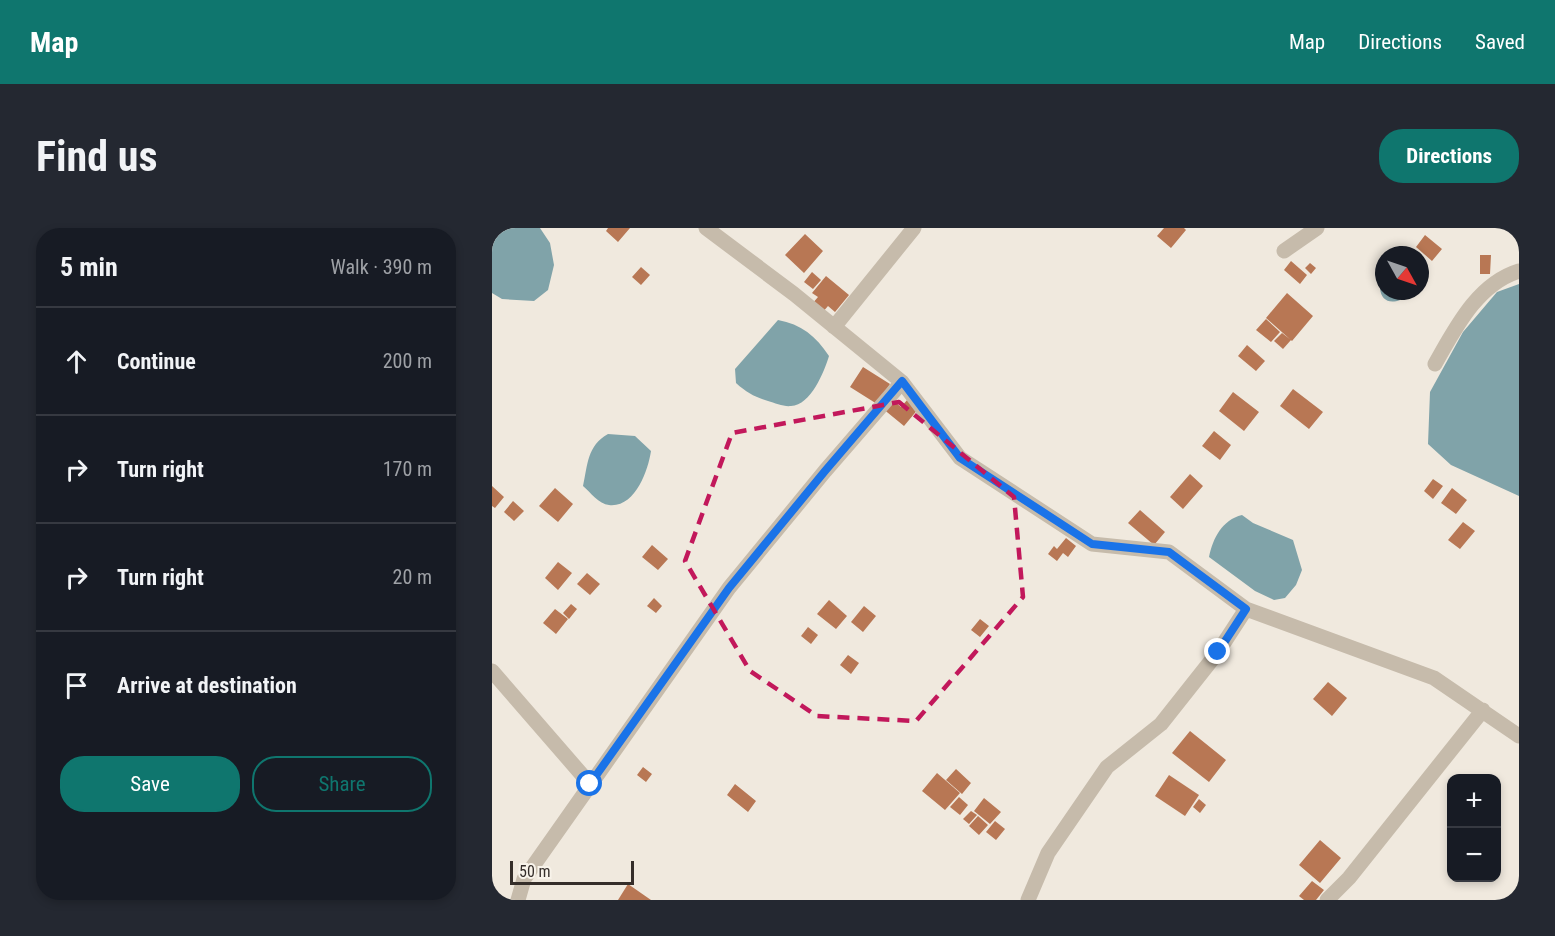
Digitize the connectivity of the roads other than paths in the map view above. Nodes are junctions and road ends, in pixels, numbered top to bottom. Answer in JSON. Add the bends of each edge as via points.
{"nodes":[{"id":1,"x":706,"y":228,"type":"edge"},
{"id":2,"x":914,"y":228,"type":"edge"},
{"id":3,"x":1317,"y":228,"type":"edge"},
{"id":4,"x":1284,"y":251,"type":"dead end"},
{"id":5,"x":1519,"y":271,"type":"edge"},
{"id":6,"x":834,"y":327,"type":"junction"},
{"id":7,"x":1435,"y":364,"type":"dead end"},
{"id":8,"x":902,"y":381,"type":"junction"},
{"id":9,"x":1246,"y":609,"type":"junction"},
{"id":10,"x":492,"y":671,"type":"edge"},
{"id":11,"x":1483,"y":710,"type":"junction"},
{"id":12,"x":1519,"y":736,"type":"edge"},
{"id":13,"x":590,"y":784,"type":"junction"},
{"id":14,"x":518,"y":900,"type":"edge"},
{"id":15,"x":1028,"y":900,"type":"edge"},
{"id":16,"x":1327,"y":900,"type":"edge"}],
"edges":[{"from":1,"to":6,"type":"street"},
{"from":2,"to":6,"type":"street"},
{"from":3,"to":4,"type":"street"},
{"from":5,"to":7,"type":"street","via":[[1490,288],[1460,320]]},
{"from":6,"to":8,"type":"street"},
{"from":8,"to":9,"type":"street","via":[[960,458],[1092,544],[1169,552]]},
{"from":8,"to":13,"type":"street","via":[[729,588]]},
{"from":9,"to":11,"type":"street","via":[[1434,678]]},
{"from":9,"to":15,"type":"street","via":[[1218,652],[1161,724],[1107,767],[1048,853]]},
{"from":10,"to":13,"type":"street"},
{"from":11,"to":12,"type":"street"},
{"from":11,"to":16,"type":"street","via":[[1349,878]]},
{"from":13,"to":14,"type":"street","via":[[524,879]]}]}
